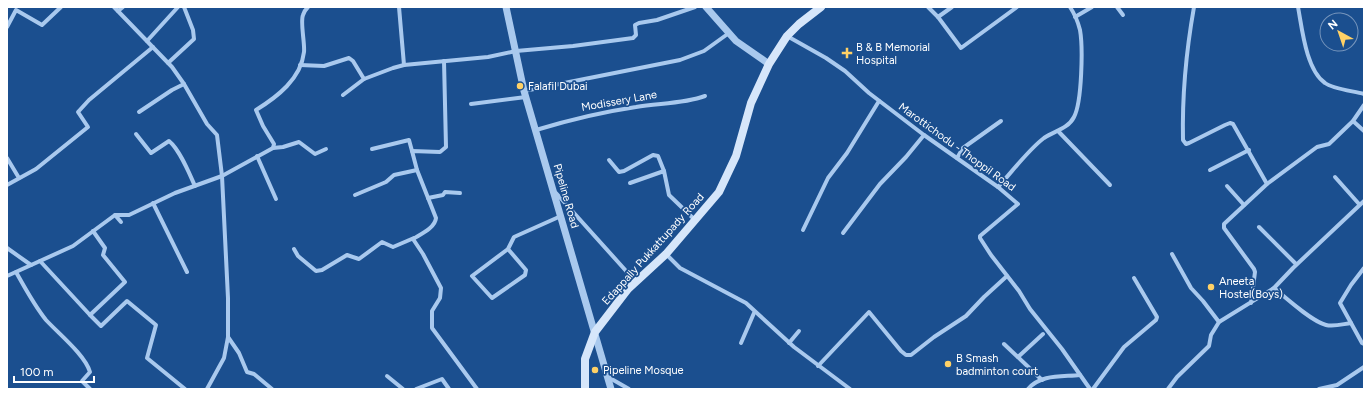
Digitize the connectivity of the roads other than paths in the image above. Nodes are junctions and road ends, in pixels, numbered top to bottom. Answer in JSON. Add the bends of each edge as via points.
{"nodes":[{"id":1,"x":61,"y":7,"type":"edge"},
{"id":2,"x":114,"y":7,"type":"edge"},
{"id":3,"x":123,"y":7,"type":"edge"},
{"id":4,"x":178,"y":7,"type":"edge"},
{"id":5,"x":184,"y":7,"type":"edge"},
{"id":6,"x":308,"y":7,"type":"edge"},
{"id":7,"x":399,"y":7,"type":"edge"},
{"id":8,"x":506,"y":7,"type":"edge"},
{"id":9,"x":695,"y":7,"type":"edge"},
{"id":10,"x":706,"y":7,"type":"edge"},
{"id":11,"x":821,"y":7,"type":"edge"},
{"id":12,"x":928,"y":7,"type":"edge"},
{"id":13,"x":952,"y":7,"type":"edge"},
{"id":14,"x":1017,"y":7,"type":"edge"},
{"id":15,"x":1070,"y":7,"type":"edge"},
{"id":16,"x":1092,"y":7,"type":"edge"},
{"id":17,"x":1117,"y":7,"type":"edge"},
{"id":18,"x":1194,"y":7,"type":"edge"},
{"id":19,"x":1298,"y":7,"type":"edge"},
{"id":20,"x":118,"y":11,"type":"junction"},
{"id":21,"x":1123,"y":15,"type":"dead end"},
{"id":22,"x":938,"y":16,"type":"junction"},
{"id":23,"x":1075,"y":17,"type":"junction"},
{"id":24,"x":7,"y":27,"type":"edge"},
{"id":25,"x":729,"y":33,"type":"junction"},
{"id":26,"x":787,"y":36,"type":"junction"},
{"id":27,"x":147,"y":41,"type":"junction"},
{"id":28,"x":152,"y":47,"type":"junction"},
{"id":29,"x":516,"y":51,"type":"junction"},
{"id":30,"x":444,"y":61,"type":"junction"},
{"id":31,"x":168,"y":63,"type":"junction"},
{"id":32,"x":769,"y":64,"type":"junction"},
{"id":33,"x":300,"y":65,"type":"junction"},
{"id":34,"x":404,"y":65,"type":"junction"},
{"id":35,"x":364,"y":79,"type":"junction"},
{"id":36,"x":184,"y":84,"type":"junction"},
{"id":37,"x":525,"y":94,"type":"junction"},
{"id":38,"x":1364,"y":94,"type":"edge"},
{"id":39,"x":343,"y":95,"type":"dead end"},
{"id":40,"x":705,"y":96,"type":"dead end"},
{"id":41,"x":879,"y":101,"type":"junction"},
{"id":42,"x":471,"y":104,"type":"dead end"},
{"id":43,"x":1364,"y":105,"type":"edge"},
{"id":44,"x":139,"y":112,"type":"dead end"},
{"id":45,"x":1353,"y":121,"type":"junction"},
{"id":46,"x":1001,"y":122,"type":"dead end"},
{"id":47,"x":536,"y":130,"type":"junction"},
{"id":48,"x":1058,"y":131,"type":"junction"},
{"id":49,"x":1364,"y":131,"type":"edge"},
{"id":50,"x":136,"y":134,"type":"dead end"},
{"id":51,"x":924,"y":134,"type":"junction"},
{"id":52,"x":273,"y":148,"type":"junction"},
{"id":53,"x":326,"y":149,"type":"dead end"},
{"id":54,"x":372,"y":149,"type":"dead end"},
{"id":55,"x":1249,"y":150,"type":"junction"},
{"id":56,"x":412,"y":151,"type":"junction"},
{"id":57,"x":257,"y":156,"type":"junction"},
{"id":58,"x":7,"y":158,"type":"edge"},
{"id":59,"x":957,"y":158,"type":"junction"},
{"id":60,"x":609,"y":160,"type":"dead end"},
{"id":61,"x":417,"y":170,"type":"junction"},
{"id":62,"x":1210,"y":170,"type":"dead end"},
{"id":63,"x":664,"y":171,"type":"junction"},
{"id":64,"x":222,"y":176,"type":"junction"},
{"id":65,"x":1335,"y":177,"type":"dead end"},
{"id":66,"x":19,"y":178,"type":"junction"},
{"id":67,"x":630,"y":183,"type":"dead end"},
{"id":68,"x":1268,"y":184,"type":"junction"},
{"id":69,"x":7,"y":185,"type":"edge"},
{"id":70,"x":195,"y":186,"type":"junction"},
{"id":71,"x":1110,"y":186,"type":"dead end"},
{"id":72,"x":1227,"y":186,"type":"dead end"},
{"id":73,"x":998,"y":187,"type":"junction"},
{"id":74,"x":553,"y":191,"type":"junction"},
{"id":75,"x":460,"y":194,"type":"dead end"},
{"id":76,"x":355,"y":196,"type":"dead end"},
{"id":77,"x":428,"y":198,"type":"junction"},
{"id":78,"x":276,"y":199,"type":"dead end"},
{"id":79,"x":1364,"y":201,"type":"edge"},
{"id":80,"x":153,"y":203,"type":"junction"},
{"id":81,"x":1359,"y":204,"type":"junction"},
{"id":82,"x":1244,"y":205,"type":"junction"},
{"id":83,"x":116,"y":215,"type":"junction"},
{"id":84,"x":561,"y":216,"type":"junction"},
{"id":85,"x":695,"y":220,"type":"junction"},
{"id":86,"x":121,"y":222,"type":"dead end"},
{"id":87,"x":1259,"y":227,"type":"dead end"},
{"id":88,"x":802,"y":230,"type":"dead end"},
{"id":89,"x":93,"y":231,"type":"junction"},
{"id":90,"x":843,"y":233,"type":"dead end"},
{"id":91,"x":414,"y":238,"type":"junction"},
{"id":92,"x":14,"y":245,"type":"dead end"},
{"id":93,"x":8,"y":248,"type":"edge"},
{"id":94,"x":294,"y":249,"type":"dead end"},
{"id":95,"x":508,"y":249,"type":"junction"},
{"id":96,"x":666,"y":254,"type":"junction"},
{"id":97,"x":1172,"y":254,"type":"dead end"},
{"id":98,"x":40,"y":261,"type":"junction"},
{"id":99,"x":1296,"y":264,"type":"junction"},
{"id":100,"x":31,"y":265,"type":"junction"},
{"id":101,"x":1364,"y":268,"type":"edge"},
{"id":102,"x":16,"y":272,"type":"junction"},
{"id":103,"x":187,"y":272,"type":"dead end"},
{"id":104,"x":7,"y":276,"type":"edge"},
{"id":105,"x":1007,"y":276,"type":"junction"},
{"id":106,"x":1134,"y":278,"type":"dead end"},
{"id":107,"x":636,"y":282,"type":"junction"},
{"id":108,"x":1274,"y":288,"type":"junction"},
{"id":109,"x":1251,"y":303,"type":"junction"},
{"id":110,"x":754,"y":313,"type":"junction"},
{"id":111,"x":90,"y":315,"type":"junction"},
{"id":112,"x":1219,"y":322,"type":"junction"},
{"id":113,"x":1351,"y":323,"type":"junction"},
{"id":114,"x":799,"y":330,"type":"dead end"},
{"id":115,"x":595,"y":332,"type":"junction"},
{"id":116,"x":1043,"y":334,"type":"dead end"},
{"id":117,"x":228,"y":338,"type":"junction"},
{"id":118,"x":741,"y":343,"type":"dead end"},
{"id":119,"x":789,"y":343,"type":"junction"},
{"id":120,"x":1004,"y":344,"type":"dead end"},
{"id":121,"x":1364,"y":344,"type":"edge"},
{"id":122,"x":1018,"y":357,"type":"junction"},
{"id":123,"x":818,"y":366,"type":"junction"},
{"id":124,"x":1364,"y":367,"type":"edge"},
{"id":125,"x":1080,"y":375,"type":"junction"},
{"id":126,"x":387,"y":376,"type":"dead end"},
{"id":127,"x":608,"y":377,"type":"junction"},
{"id":128,"x":1042,"y":380,"type":"junction"},
{"id":129,"x":1326,"y":388,"type":"edge"},
{"id":130,"x":90,"y":389,"type":"edge"},
{"id":131,"x":185,"y":389,"type":"edge"},
{"id":132,"x":207,"y":389,"type":"edge"},
{"id":133,"x":272,"y":389,"type":"edge"},
{"id":134,"x":403,"y":389,"type":"edge"},
{"id":135,"x":416,"y":389,"type":"edge"},
{"id":136,"x":449,"y":389,"type":"edge"},
{"id":137,"x":477,"y":389,"type":"edge"},
{"id":138,"x":585,"y":389,"type":"edge"},
{"id":139,"x":611,"y":389,"type":"edge"},
{"id":140,"x":629,"y":389,"type":"edge"},
{"id":141,"x":850,"y":389,"type":"edge"},
{"id":142,"x":1028,"y":389,"type":"edge"},
{"id":143,"x":1091,"y":389,"type":"edge"},
{"id":144,"x":1168,"y":389,"type":"edge"},
{"id":145,"x":1319,"y":389,"type":"edge"}],
"edges":[{"from":1,"to":24,"type":"street","via":[[42,25],[16,10]]},
{"from":2,"to":20,"type":"street"},
{"from":3,"to":20,"type":"street"},
{"from":4,"to":27,"type":"street"},
{"from":5,"to":31,"type":"street","via":[[194,39]]},
{"from":6,"to":33,"type":"street","via":[[302,15],[304,52]]},
{"from":7,"to":34,"type":"street"},
{"from":8,"to":29,"type":"street","name":"Pipeline Road"},
{"from":9,"to":29,"type":"street","via":[[635,25],[636,35],[633,38]]},
{"from":10,"to":25,"type":"street"},
{"from":11,"to":26,"type":"main road","name":"Edappally Pukkattupady Road"},
{"from":12,"to":22,"type":"street"},
{"from":13,"to":22,"type":"street"},
{"from":14,"to":22,"type":"street","via":[[961,48]]},
{"from":15,"to":23,"type":"street"},
{"from":16,"to":23,"type":"street"},
{"from":17,"to":21,"type":"street"},
{"from":18,"to":55,"type":"street","via":[[1184,74],[1183,140],[1186,144],[1189,143],[1230,123]]},
{"from":19,"to":38,"type":"street","via":[[1304,38],[1318,76],[1329,85]]},
{"from":20,"to":27,"type":"street"},
{"from":23,"to":48,"type":"street","via":[[1080,30],[1082,64],[1078,102],[1074,117],[1068,125]]},
{"from":25,"to":32,"type":"street","via":[[736,41]]},
{"from":25,"to":37,"type":"street","via":[[704,51],[680,60]]},
{"from":26,"to":32,"type":"main road","name":"Edappally Pukkattupady Road"},
{"from":26,"to":41,"type":"street","name":"Marottichodu - Thoppil Road","via":[[845,71]]},
{"from":27,"to":28,"type":"street"},
{"from":28,"to":31,"type":"street"},
{"from":28,"to":66,"type":"street","via":[[88,100],[78,112],[88,127],[36,169]]},
{"from":29,"to":30,"type":"street","via":[[488,57]]},
{"from":29,"to":37,"type":"street","name":"Pipeline Road"},
{"from":30,"to":34,"type":"street"},
{"from":30,"to":56,"type":"street","via":[[446,147],[440,152]]},
{"from":31,"to":36,"type":"street"},
{"from":32,"to":85,"type":"main road","name":"Edappally Pukkattupady Road","via":[[751,103],[736,156],[723,186]]},
{"from":33,"to":35,"type":"street","via":[[324,66],[349,58]]},
{"from":33,"to":52,"type":"street","via":[[286,88],[256,110],[274,144]]},
{"from":34,"to":35,"type":"street"},
{"from":35,"to":39,"type":"street"},
{"from":36,"to":44,"type":"street"},
{"from":36,"to":64,"type":"street","via":[[207,124],[217,135]]},
{"from":37,"to":42,"type":"street"},
{"from":37,"to":47,"type":"street","name":"Pipeline Road"},
{"from":40,"to":47,"type":"street","name":"Modissery Lane","via":[[683,102],[602,112]]},
{"from":41,"to":51,"type":"street","name":"Marottichodu - Thoppil Road"},
{"from":41,"to":88,"type":"street","via":[[847,153],[828,178]]},
{"from":43,"to":45,"type":"street"},
{"from":45,"to":49,"type":"street"},
{"from":45,"to":68,"type":"street","via":[[1329,144],[1317,147]]},
{"from":46,"to":59,"type":"street","via":[[963,148]]},
{"from":47,"to":74,"type":"street","name":"Pipeline Road"},
{"from":48,"to":71,"type":"street"},
{"from":48,"to":73,"type":"street","via":[[1036,145]]},
{"from":50,"to":70,"type":"street","via":[[151,152],[171,142]]},
{"from":51,"to":59,"type":"street","name":"Marottichodu - Thoppil Road"},
{"from":51,"to":90,"type":"street","via":[[880,184]]},
{"from":52,"to":53,"type":"street","via":[[299,142],[315,154]]},
{"from":52,"to":57,"type":"street"},
{"from":54,"to":56,"type":"street","via":[[409,140]]},
{"from":55,"to":62,"type":"street"},
{"from":55,"to":68,"type":"street"},
{"from":56,"to":61,"type":"street"},
{"from":57,"to":64,"type":"street"},
{"from":57,"to":78,"type":"street"},
{"from":58,"to":66,"type":"street"},
{"from":59,"to":73,"type":"street","name":"Marottichodu - Thoppil Road"},
{"from":60,"to":63,"type":"street","via":[[619,172],[656,155]]},
{"from":61,"to":76,"type":"street","via":[[394,175],[386,182]]},
{"from":61,"to":77,"type":"street"},
{"from":63,"to":67,"type":"street"},
{"from":63,"to":85,"type":"street","via":[[669,194]]},
{"from":64,"to":70,"type":"street"},
{"from":64,"to":117,"type":"street"},
{"from":65,"to":81,"type":"street"},
{"from":66,"to":69,"type":"street"},
{"from":68,"to":82,"type":"street"},
{"from":70,"to":80,"type":"street"},
{"from":72,"to":82,"type":"street"},
{"from":73,"to":105,"type":"street","name":"Marottichodu - Thoppil Road","via":[[1018,204],[980,238]]},
{"from":74,"to":84,"type":"street","name":"Pipeline Road"},
{"from":74,"to":107,"type":"street"},
{"from":75,"to":77,"type":"street","via":[[445,192],[443,195]]},
{"from":77,"to":91,"type":"street","via":[[436,218],[435,222]]},
{"from":79,"to":81,"type":"street"},
{"from":80,"to":83,"type":"street","via":[[129,215]]},
{"from":80,"to":103,"type":"street"},
{"from":81,"to":99,"type":"street"},
{"from":82,"to":109,"type":"street","via":[[1223,226],[1254,269]]},
{"from":83,"to":86,"type":"street"},
{"from":83,"to":89,"type":"street"},
{"from":84,"to":95,"type":"street","via":[[514,238]]},
{"from":84,"to":115,"type":"street","name":"Pipeline Road"},
{"from":85,"to":96,"type":"main road","name":"Edappally Pukkattupady Road"},
{"from":87,"to":99,"type":"street"},
{"from":89,"to":98,"type":"street","via":[[73,246]]},
{"from":89,"to":111,"type":"street","via":[[105,248],[103,255],[126,282]]},
{"from":91,"to":94,"type":"street","via":[[393,247],[382,242],[359,260],[347,255],[316,271],[298,256]]},
{"from":91,"to":137,"type":"street","via":[[441,288],[440,298],[432,311],[432,328]]},
{"from":92,"to":93,"type":"street"},
{"from":93,"to":100,"type":"street"},
{"from":95,"to":95,"type":"street","via":[[472,276],[492,298],[525,275],[526,270]]},
{"from":96,"to":107,"type":"main road","name":"Edappally Pukkattupady Road"},
{"from":96,"to":110,"type":"street","via":[[680,268],[746,304]]},
{"from":97,"to":112,"type":"street","via":[[1191,288]]},
{"from":98,"to":100,"type":"street"},
{"from":98,"to":111,"type":"street"},
{"from":99,"to":108,"type":"street"},
{"from":100,"to":102,"type":"street"},
{"from":101,"to":113,"type":"street","via":[[1340,303]]},
{"from":102,"to":104,"type":"street"},
{"from":102,"to":130,"type":"street","via":[[35,305],[89,368],[90,372],[82,381]]},
{"from":105,"to":123,"type":"street","via":[[966,316],[911,355],[901,351],[870,312]]},
{"from":105,"to":125,"type":"street","name":"Marottichodu - Thoppil Road"},
{"from":106,"to":143,"type":"street","via":[[1157,317],[1156,320],[1124,347]]},
{"from":107,"to":115,"type":"main road","name":"Edappally Pukkattupady Road"},
{"from":108,"to":109,"type":"street"},
{"from":108,"to":113,"type":"street","via":[[1295,307],[1325,325]]},
{"from":109,"to":112,"type":"street"},
{"from":110,"to":118,"type":"street"},
{"from":110,"to":119,"type":"street"},
{"from":111,"to":131,"type":"street","via":[[101,326],[127,301],[156,325],[147,358]]},
{"from":112,"to":144,"type":"street","via":[[1211,335],[1209,346]]},
{"from":113,"to":121,"type":"street"},
{"from":114,"to":119,"type":"street"},
{"from":115,"to":127,"type":"street","name":"Pipeline Road"},
{"from":115,"to":138,"type":"main road","name":"Edappally Pukkattupady Road","via":[[585,359]]},
{"from":116,"to":122,"type":"street"},
{"from":117,"to":132,"type":"street","via":[[224,358]]},
{"from":117,"to":133,"type":"street","via":[[239,353],[246,372],[254,374]]},
{"from":119,"to":123,"type":"street"},
{"from":120,"to":122,"type":"street"},
{"from":122,"to":128,"type":"street"},
{"from":123,"to":141,"type":"street"},
{"from":124,"to":129,"type":"street"},
{"from":125,"to":128,"type":"street","via":[[1049,376]]},
{"from":125,"to":143,"type":"street","name":"Marottichodu - Thoppil Road"},
{"from":126,"to":134,"type":"street"},
{"from":127,"to":139,"type":"street","name":"Pipeline Road"},
{"from":127,"to":140,"type":"street"},
{"from":128,"to":142,"type":"street"},
{"from":129,"to":145,"type":"street"},
{"from":135,"to":136,"type":"street","via":[[442,379]]}]}
